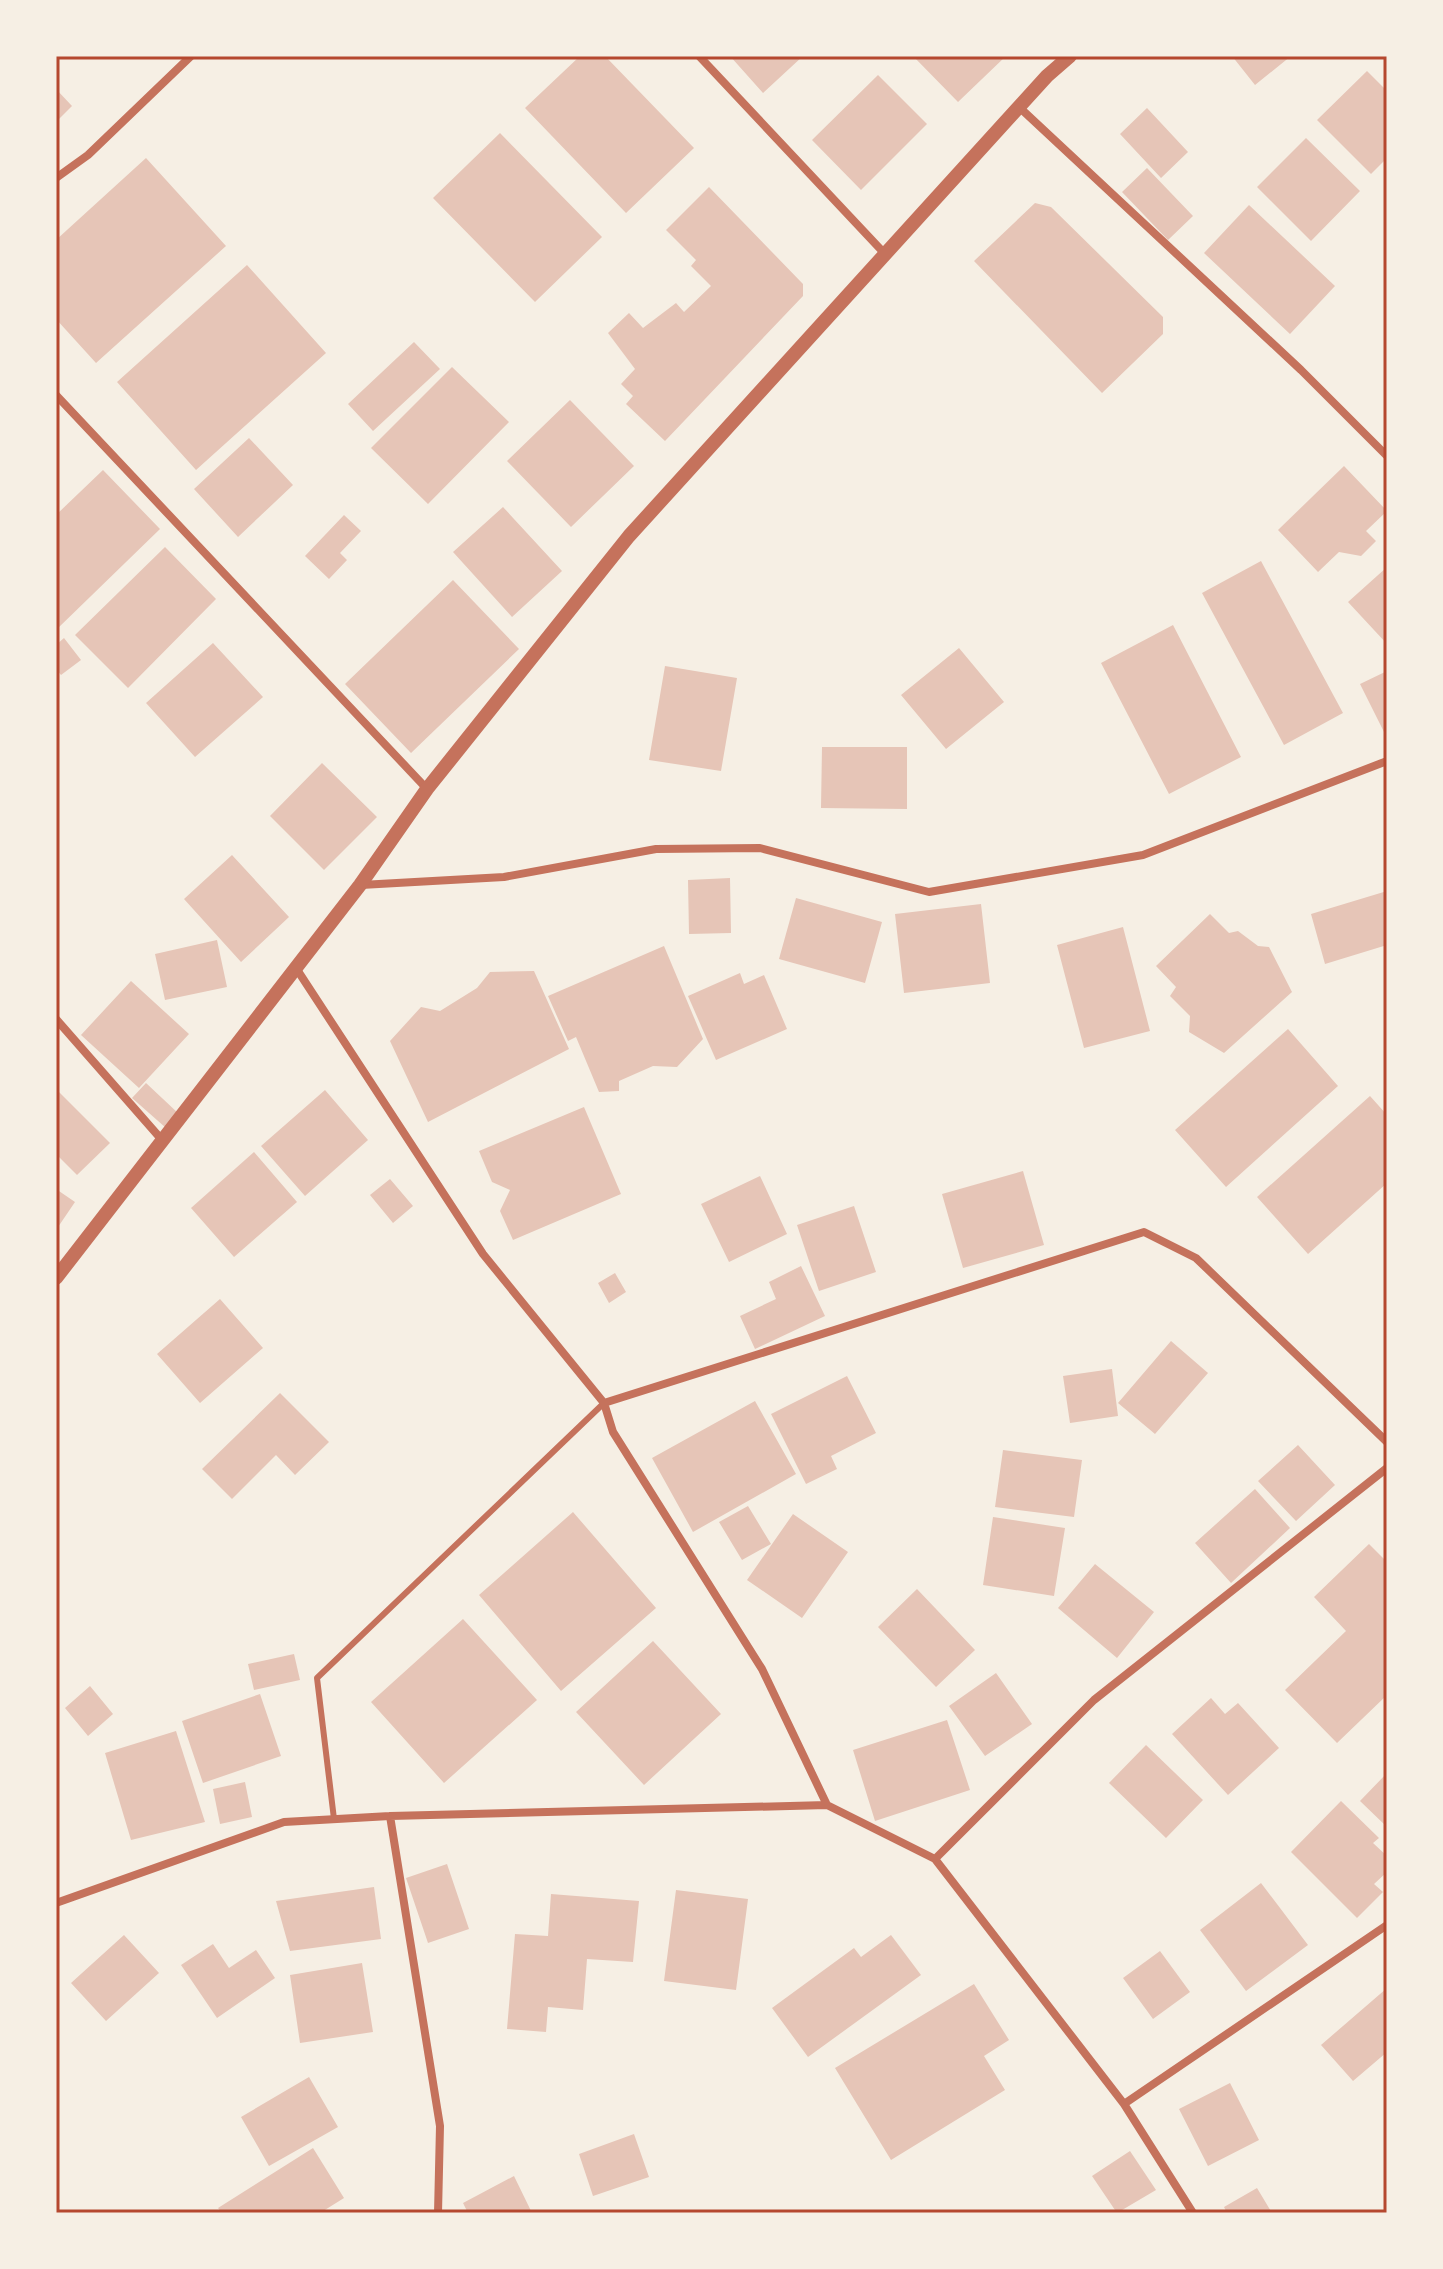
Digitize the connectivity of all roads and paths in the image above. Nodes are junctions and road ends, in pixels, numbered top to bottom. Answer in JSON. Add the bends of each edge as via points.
{"nodes":[{"id":1,"x":191,"y":56,"type":"edge"},
{"id":2,"x":699,"y":56,"type":"edge"},
{"id":3,"x":1070,"y":56,"type":"edge"},
{"id":4,"x":1019,"y":107,"type":"junction"},
{"id":5,"x":56,"y":178,"type":"edge"},
{"id":6,"x":885,"y":254,"type":"junction"},
{"id":7,"x":56,"y":395,"type":"edge"},
{"id":8,"x":1387,"y":456,"type":"edge"},
{"id":9,"x":1387,"y":761,"type":"edge"},
{"id":10,"x":427,"y":789,"type":"junction"},
{"id":11,"x":360,"y":885,"type":"junction"},
{"id":12,"x":295,"y":968,"type":"junction"},
{"id":13,"x":56,"y":1019,"type":"edge"},
{"id":14,"x":162,"y":1140,"type":"junction"},
{"id":15,"x":56,"y":1278,"type":"edge"},
{"id":16,"x":604,"y":1403,"type":"junction"},
{"id":17,"x":1387,"y":1442,"type":"edge"},
{"id":18,"x":1387,"y":1468,"type":"edge"},
{"id":19,"x":827,"y":1805,"type":"junction"},
{"id":20,"x":390,"y":1816,"type":"junction"},
{"id":21,"x":334,"y":1819,"type":"junction"},
{"id":22,"x":935,"y":1859,"type":"junction"},
{"id":23,"x":56,"y":1903,"type":"edge"},
{"id":24,"x":1387,"y":1925,"type":"edge"},
{"id":25,"x":1124,"y":2104,"type":"junction"},
{"id":26,"x":438,"y":2213,"type":"edge"},
{"id":27,"x":1193,"y":2213,"type":"edge"}],
"edges":[{"from":1,"to":5,"type":"street","via":[[88,155]]},
{"from":2,"to":6,"type":"street"},
{"from":3,"to":4,"type":"street"},
{"from":4,"to":6,"type":"street"},
{"from":4,"to":8,"type":"street"},
{"from":6,"to":10,"type":"street","via":[[629,536]]},
{"from":7,"to":10,"type":"street"},
{"from":9,"to":11,"type":"street","via":[[1143,855],[929,892],[760,848],[656,849],[504,877]]},
{"from":10,"to":11,"type":"street"},
{"from":11,"to":12,"type":"street"},
{"from":12,"to":14,"type":"street"},
{"from":12,"to":16,"type":"street","via":[[483,1254]]},
{"from":13,"to":14,"type":"street"},
{"from":14,"to":15,"type":"street"},
{"from":16,"to":17,"type":"street","via":[[1144,1232],[1196,1258]]},
{"from":16,"to":19,"type":"street","via":[[613,1432],[762,1669]]},
{"from":16,"to":21,"type":"lane","via":[[317,1678]]},
{"from":18,"to":22,"type":"street","via":[[1094,1700]]},
{"from":19,"to":20,"type":"street"},
{"from":19,"to":22,"type":"street"},
{"from":20,"to":21,"type":"street"},
{"from":20,"to":26,"type":"street","via":[[440,2126]]},
{"from":21,"to":23,"type":"street","via":[[284,1822]]},
{"from":22,"to":25,"type":"street"},
{"from":24,"to":25,"type":"street"},
{"from":25,"to":27,"type":"street"}]}
